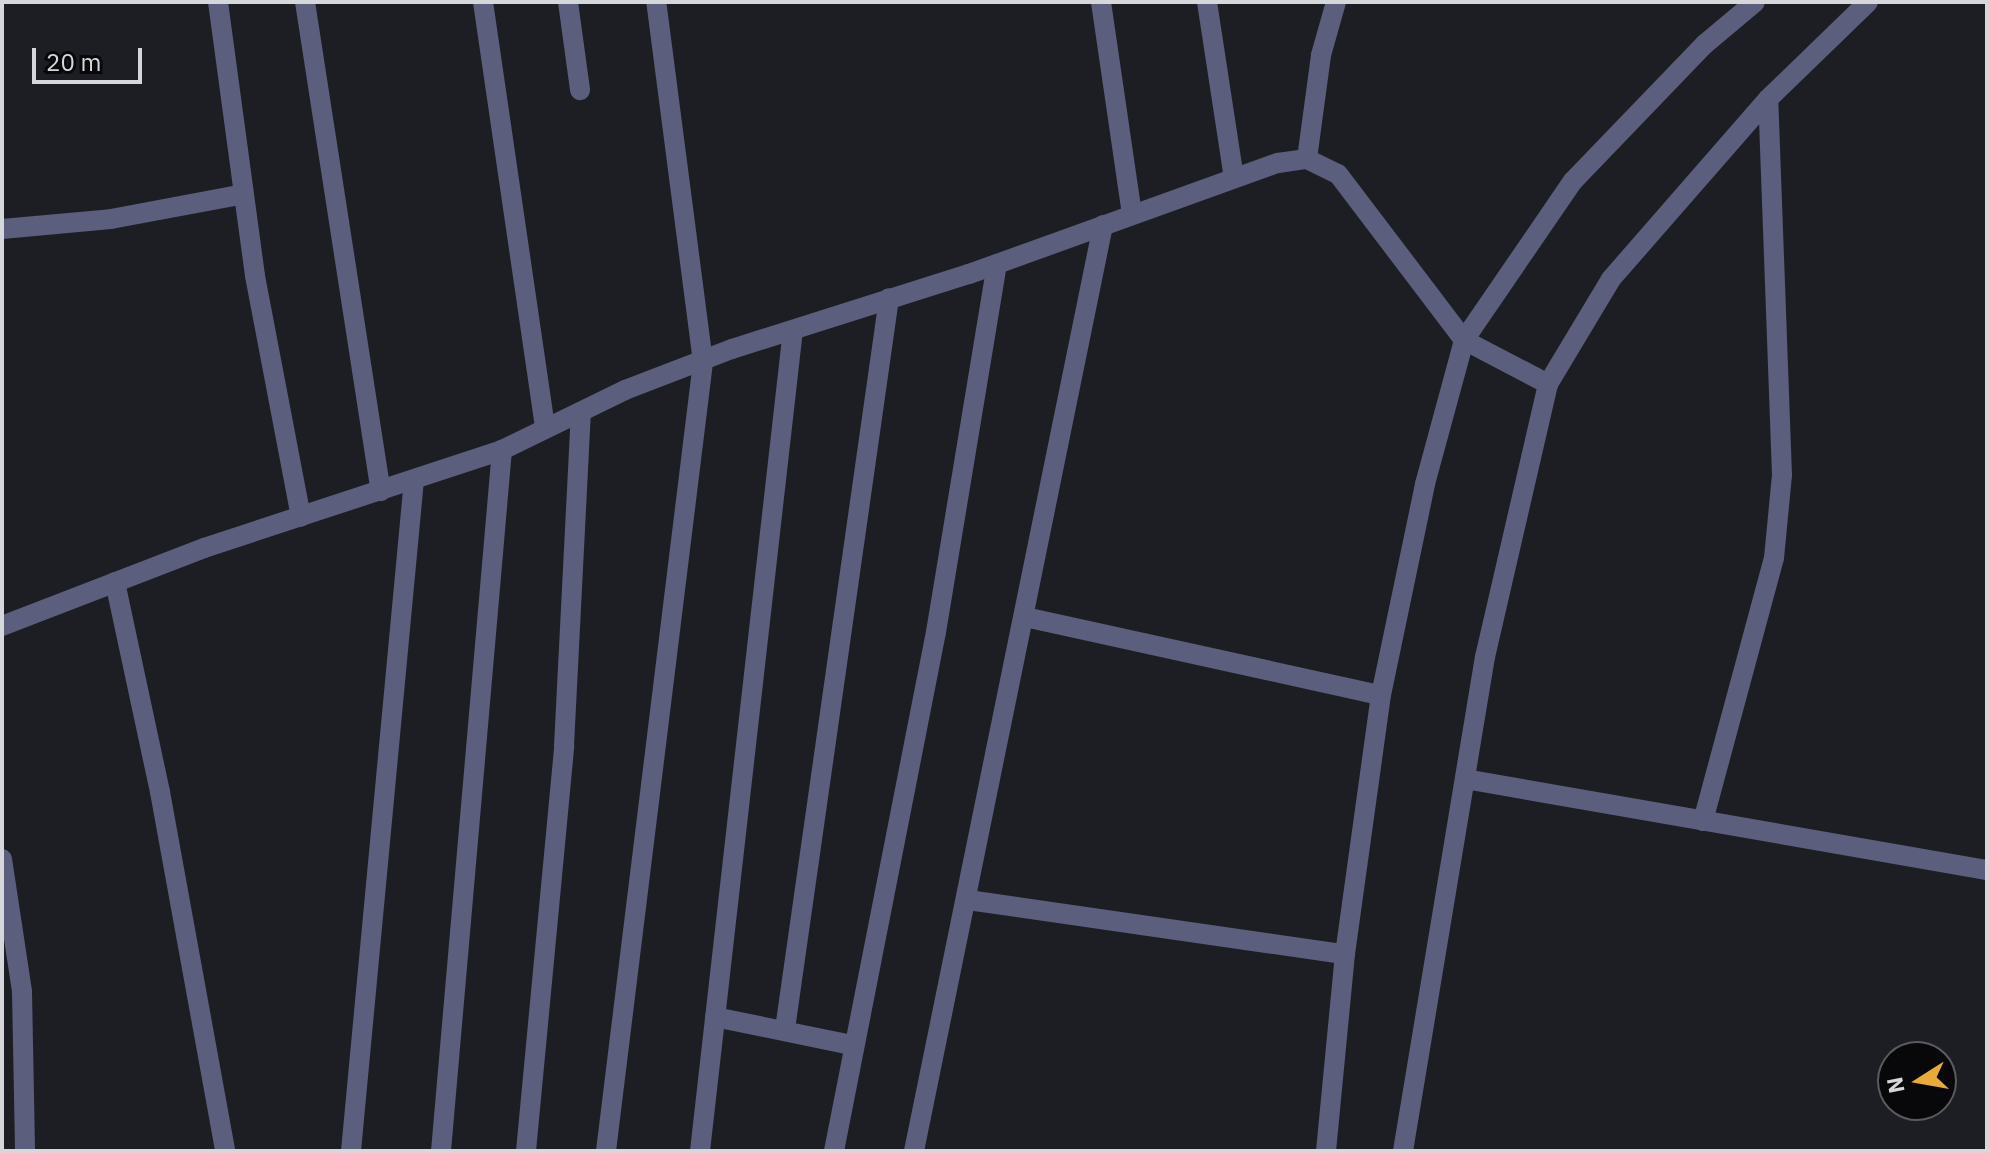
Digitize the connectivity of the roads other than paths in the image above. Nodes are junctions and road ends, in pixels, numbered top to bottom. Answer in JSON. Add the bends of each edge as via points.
{"nodes":[{"id":1,"x":218,"y":2,"type":"edge"},
{"id":2,"x":305,"y":2,"type":"edge"},
{"id":3,"x":483,"y":2,"type":"edge"},
{"id":4,"x":568,"y":2,"type":"edge"},
{"id":5,"x":656,"y":2,"type":"edge"},
{"id":6,"x":1101,"y":2,"type":"edge"},
{"id":7,"x":1207,"y":2,"type":"edge"},
{"id":8,"x":1336,"y":2,"type":"edge"},
{"id":9,"x":1755,"y":2,"type":"edge"},
{"id":10,"x":1868,"y":2,"type":"edge"},
{"id":11,"x":580,"y":90,"type":"dead end"},
{"id":12,"x":1768,"y":99,"type":"junction"},
{"id":13,"x":1307,"y":159,"type":"junction"},
{"id":14,"x":1234,"y":178,"type":"junction"},
{"id":15,"x":244,"y":194,"type":"junction"},
{"id":16,"x":1132,"y":214,"type":"junction"},
{"id":17,"x":1103,"y":225,"type":"junction"},
{"id":18,"x":2,"y":229,"type":"edge"},
{"id":19,"x":997,"y":264,"type":"junction"},
{"id":20,"x":889,"y":298,"type":"junction"},
{"id":21,"x":793,"y":330,"type":"junction"},
{"id":22,"x":1464,"y":340,"type":"junction"},
{"id":23,"x":703,"y":362,"type":"junction"},
{"id":24,"x":1548,"y":384,"type":"junction"},
{"id":25,"x":581,"y":412,"type":"junction"},
{"id":26,"x":545,"y":429,"type":"junction"},
{"id":27,"x":502,"y":450,"type":"junction"},
{"id":28,"x":414,"y":480,"type":"junction"},
{"id":29,"x":381,"y":491,"type":"junction"},
{"id":30,"x":301,"y":517,"type":"junction"},
{"id":31,"x":115,"y":582,"type":"junction"},
{"id":32,"x":1025,"y":617,"type":"junction"},
{"id":33,"x":2,"y":626,"type":"edge"},
{"id":34,"x":1381,"y":695,"type":"junction"},
{"id":35,"x":1465,"y":779,"type":"junction"},
{"id":36,"x":1703,"y":821,"type":"junction"},
{"id":37,"x":2,"y":859,"type":"edge"},
{"id":38,"x":1987,"y":870,"type":"edge"},
{"id":39,"x":968,"y":900,"type":"junction"},
{"id":40,"x":1345,"y":954,"type":"junction"},
{"id":41,"x":715,"y":1017,"type":"junction"},
{"id":42,"x":785,"y":1029,"type":"junction"},
{"id":43,"x":852,"y":1045,"type":"junction"},
{"id":44,"x":25,"y":1151,"type":"edge"},
{"id":45,"x":225,"y":1151,"type":"edge"},
{"id":46,"x":351,"y":1151,"type":"edge"},
{"id":47,"x":441,"y":1151,"type":"edge"},
{"id":48,"x":526,"y":1151,"type":"edge"},
{"id":49,"x":606,"y":1151,"type":"edge"},
{"id":50,"x":700,"y":1151,"type":"edge"},
{"id":51,"x":834,"y":1151,"type":"edge"},
{"id":52,"x":914,"y":1151,"type":"edge"},
{"id":53,"x":1326,"y":1151,"type":"edge"},
{"id":54,"x":1403,"y":1151,"type":"edge"}],
"edges":[{"from":1,"to":15,"type":"street"},
{"from":2,"to":29,"type":"street"},
{"from":3,"to":26,"type":"street"},
{"from":4,"to":11,"type":"street"},
{"from":5,"to":23,"type":"street"},
{"from":6,"to":16,"type":"street"},
{"from":7,"to":14,"type":"street"},
{"from":8,"to":13,"type":"street","via":[[1321,55]]},
{"from":9,"to":22,"type":"street","via":[[1705,44],[1573,181]]},
{"from":10,"to":12,"type":"street"},
{"from":12,"to":24,"type":"street","via":[[1611,279]]},
{"from":12,"to":36,"type":"street","via":[[1782,475],[1774,558]]},
{"from":13,"to":14,"type":"street"},
{"from":13,"to":22,"type":"street","via":[[1338,174]]},
{"from":14,"to":16,"type":"street"},
{"from":15,"to":18,"type":"street","via":[[111,219]]},
{"from":15,"to":30,"type":"street"},
{"from":16,"to":17,"type":"street"},
{"from":17,"to":19,"type":"street"},
{"from":17,"to":32,"type":"street"},
{"from":19,"to":20,"type":"street"},
{"from":19,"to":43,"type":"street","via":[[936,632]]},
{"from":20,"to":21,"type":"street"},
{"from":20,"to":42,"type":"street"},
{"from":21,"to":23,"type":"street"},
{"from":21,"to":41,"type":"street"},
{"from":22,"to":24,"type":"street"},
{"from":22,"to":34,"type":"street","via":[[1425,484]]},
{"from":23,"to":25,"type":"street"},
{"from":23,"to":49,"type":"street"},
{"from":24,"to":35,"type":"street","via":[[1514,514]]},
{"from":25,"to":26,"type":"street"},
{"from":25,"to":48,"type":"street","via":[[564,746]]},
{"from":26,"to":27,"type":"street"},
{"from":27,"to":28,"type":"street"},
{"from":27,"to":47,"type":"street"},
{"from":28,"to":29,"type":"street"},
{"from":28,"to":46,"type":"street"},
{"from":29,"to":30,"type":"street"},
{"from":30,"to":31,"type":"street"},
{"from":31,"to":33,"type":"street"},
{"from":31,"to":45,"type":"street","via":[[160,792]]},
{"from":32,"to":34,"type":"street"},
{"from":32,"to":39,"type":"street"},
{"from":34,"to":40,"type":"street"},
{"from":35,"to":36,"type":"street"},
{"from":35,"to":54,"type":"street"},
{"from":36,"to":38,"type":"street"},
{"from":37,"to":44,"type":"street","via":[[22,992]]},
{"from":39,"to":40,"type":"street"},
{"from":39,"to":52,"type":"street"},
{"from":40,"to":53,"type":"street"},
{"from":41,"to":42,"type":"street"},
{"from":41,"to":50,"type":"street"},
{"from":42,"to":43,"type":"street"},
{"from":43,"to":51,"type":"street"}]}
